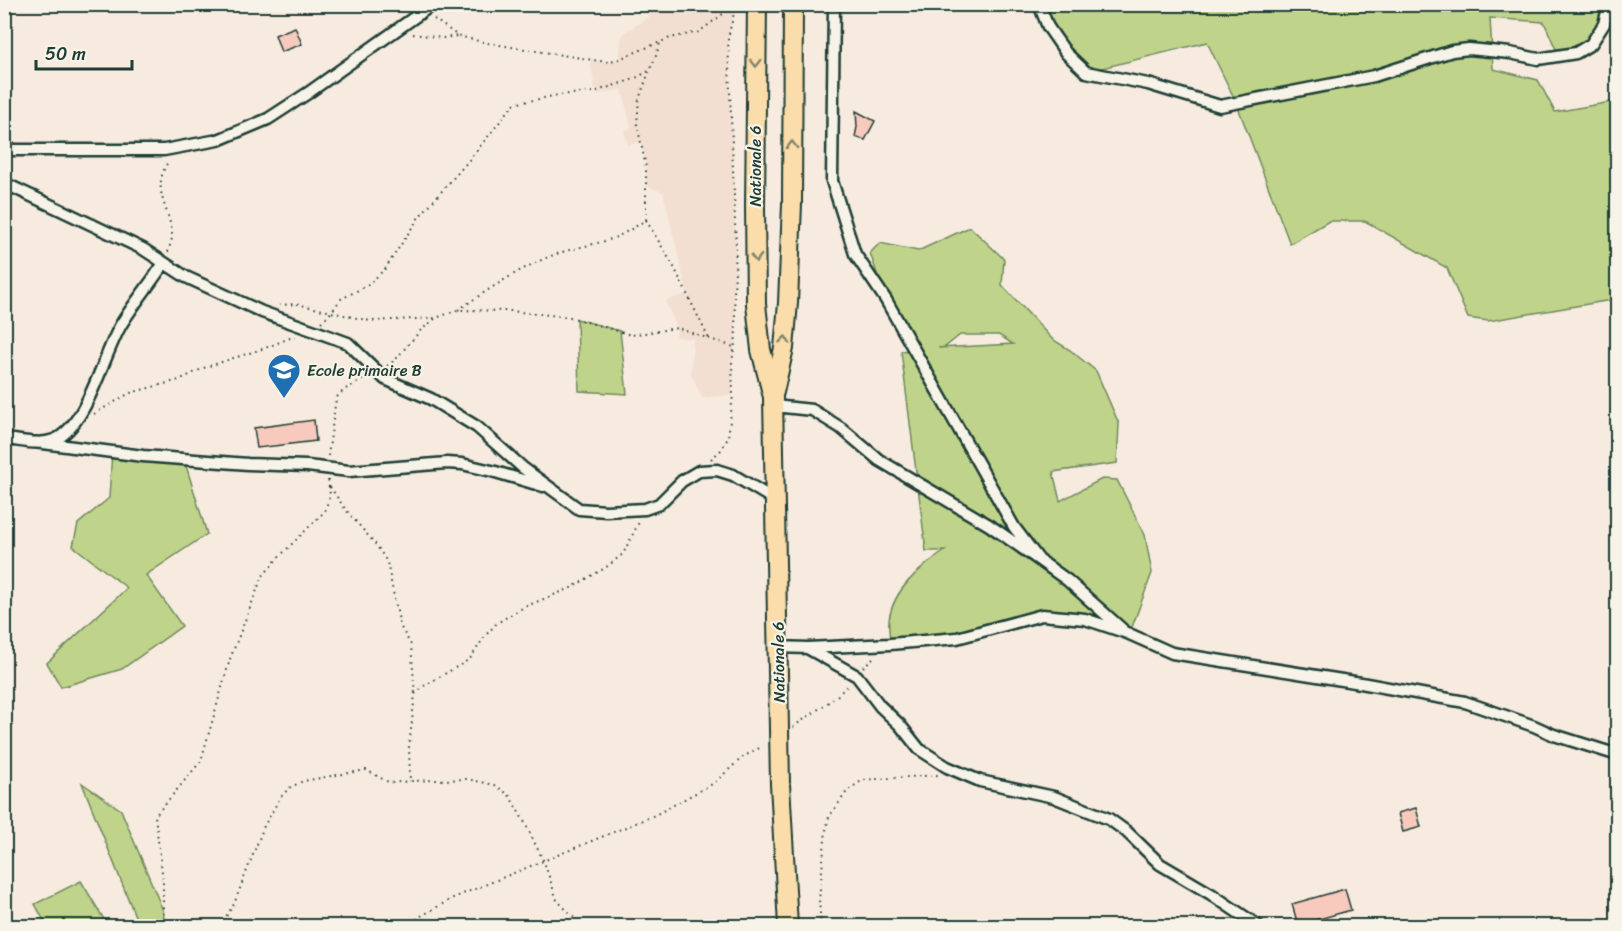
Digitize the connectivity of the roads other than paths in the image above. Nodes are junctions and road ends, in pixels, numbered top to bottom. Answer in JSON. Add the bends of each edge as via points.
{"nodes":[{"id":1,"x":433,"y":4,"type":"edge"},
{"id":2,"x":757,"y":4,"type":"edge"},
{"id":3,"x":793,"y":4,"type":"edge"},
{"id":4,"x":834,"y":4,"type":"edge"},
{"id":5,"x":1039,"y":4,"type":"edge"},
{"id":6,"x":1609,"y":4,"type":"edge"},
{"id":7,"x":4,"y":150,"type":"edge"},
{"id":8,"x":4,"y":183,"type":"edge"},
{"id":9,"x":164,"y":263,"type":"junction"},
{"id":10,"x":774,"y":401,"type":"junction"},
{"id":11,"x":4,"y":439,"type":"edge"},
{"id":12,"x":44,"y":443,"type":"junction"},
{"id":13,"x":552,"y":489,"type":"junction"},
{"id":14,"x":775,"y":500,"type":"junction"},
{"id":15,"x":1039,"y":560,"type":"junction"},
{"id":16,"x":1127,"y":633,"type":"junction"},
{"id":17,"x":777,"y":647,"type":"junction"},
{"id":18,"x":808,"y":648,"type":"junction"},
{"id":19,"x":1617,"y":755,"type":"edge"},
{"id":20,"x":788,"y":927,"type":"edge"},
{"id":21,"x":1258,"y":927,"type":"edge"}],
"edges":[{"from":1,"to":7,"type":"street","via":[[308,93],[268,118],[218,140],[164,150]]},
{"from":2,"to":10,"type":"main road","name":"Nationale 6","one_way":true,"via":[[756,304],[761,350]]},
{"from":10,"to":3,"type":"main road","name":"Nationale 6","one_way":true,"via":[[788,303]]},
{"from":4,"to":15,"type":"street","via":[[832,181],[855,254],[886,300],[1014,527]]},
{"from":5,"to":6,"type":"street","via":[[1048,27],[1066,53],[1086,72],[1148,84],[1220,106],[1374,76],[1452,51],[1469,49],[1538,59],[1576,53],[1591,44],[1604,24]]},
{"from":8,"to":9,"type":"street","via":[[143,249]]},
{"from":9,"to":12,"type":"street","via":[[122,323],[70,429]]},
{"from":9,"to":13,"type":"street","via":[[258,310],[348,343],[385,379],[431,399],[477,427]]},
{"from":10,"to":14,"type":"main road","name":"Nationale 6"},
{"from":10,"to":15,"type":"street","via":[[813,410],[879,460]]},
{"from":11,"to":12,"type":"street"},
{"from":12,"to":13,"type":"street","via":[[143,456],[349,471],[462,464]]},
{"from":13,"to":14,"type":"street","via":[[579,508],[645,509],[659,504],[682,481],[699,471],[717,470]]},
{"from":14,"to":17,"type":"main road","name":"Nationale 6"},
{"from":15,"to":16,"type":"street"},
{"from":16,"to":18,"type":"street","via":[[1085,619],[1041,615],[957,638]]},
{"from":16,"to":19,"type":"street","via":[[1172,653],[1465,702]]},
{"from":17,"to":18,"type":"street"},
{"from":17,"to":20,"type":"main road","name":"Nationale 6"},
{"from":18,"to":21,"type":"street","via":[[857,676],[919,749],[947,767],[980,781],[1054,797],[1109,819],[1160,864]]}]}
